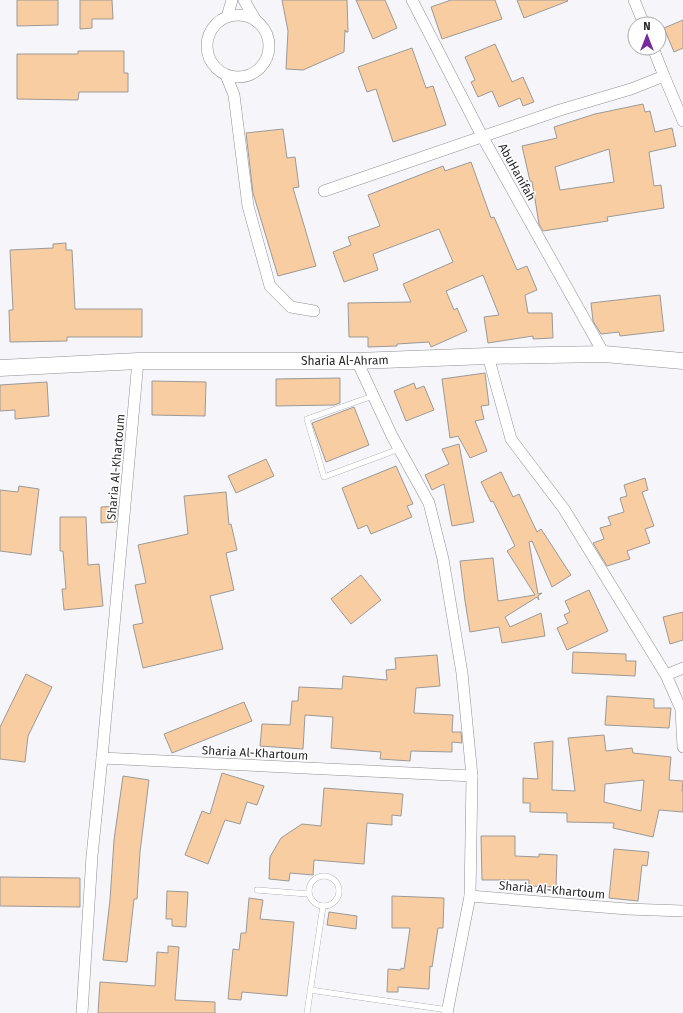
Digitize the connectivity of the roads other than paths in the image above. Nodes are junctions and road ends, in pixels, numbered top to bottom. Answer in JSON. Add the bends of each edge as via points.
{"nodes":[{"id":1,"x":232,"y":0,"type":"edge"},
{"id":2,"x":244,"y":0,"type":"edge"},
{"id":3,"x":412,"y":0,"type":"edge"},
{"id":4,"x":634,"y":0,"type":"edge"},
{"id":5,"x":641,"y":16,"type":"edge"},
{"id":6,"x":227,"y":17,"type":"junction"},
{"id":7,"x":256,"y":21,"type":"junction"},
{"id":8,"x":656,"y":56,"type":"edge"},
{"id":9,"x":226,"y":75,"type":"junction"},
{"id":10,"x":246,"y":76,"type":"junction"},
{"id":11,"x":664,"y":76,"type":"junction"},
{"id":12,"x":234,"y":95,"type":"junction"},
{"id":13,"x":683,"y":121,"type":"edge"},
{"id":14,"x":482,"y":136,"type":"junction"},
{"id":15,"x":324,"y":191,"type":"dead end"},
{"id":16,"x":314,"y":311,"type":"dead end"},
{"id":17,"x":604,"y":354,"type":"junction"},
{"id":18,"x":488,"y":356,"type":"junction"},
{"id":19,"x":138,"y":361,"type":"junction"},
{"id":20,"x":357,"y":361,"type":"junction"},
{"id":21,"x":683,"y":361,"type":"edge"},
{"id":22,"x":2,"y":367,"type":"edge"},
{"id":23,"x":373,"y":396,"type":"junction"},
{"id":24,"x":399,"y":449,"type":"junction"},
{"id":25,"x":683,"y":668,"type":"edge"},
{"id":26,"x":666,"y":675,"type":"junction"},
{"id":27,"x":683,"y":747,"type":"edge"},
{"id":28,"x":102,"y":758,"type":"junction"},
{"id":29,"x":472,"y":776,"type":"junction"},
{"id":30,"x":258,"y":890,"type":"dead end"},
{"id":31,"x":308,"y":894,"type":"junction"},
{"id":32,"x":470,"y":896,"type":"junction"},
{"id":33,"x":323,"y":906,"type":"junction"},
{"id":34,"x":683,"y":911,"type":"edge"},
{"id":35,"x":310,"y":990,"type":"junction"},
{"id":36,"x":447,"y":1012,"type":"edge"},
{"id":37,"x":82,"y":1013,"type":"edge"},
{"id":38,"x":307,"y":1013,"type":"edge"}],
"edges":[{"from":1,"to":6,"type":"street"},
{"from":2,"to":7,"type":"street"},
{"from":3,"to":14,"type":"street","name":"AbuHanifah"},
{"from":4,"to":5,"type":"street"},
{"from":6,"to":7,"type":"street","via":[[247,17]]},
{"from":6,"to":9,"type":"street","via":[[211,31],[207,51],[217,69]]},
{"from":7,"to":10,"type":"street","via":[[263,28],[269,47],[262,65]]},
{"from":8,"to":11,"type":"street"},
{"from":9,"to":10,"type":"street"},
{"from":9,"to":12,"type":"street"},
{"from":10,"to":12,"type":"street"},
{"from":11,"to":13,"type":"street"},
{"from":11,"to":14,"type":"street","via":[[631,89]]},
{"from":12,"to":16,"type":"street","via":[[248,206],[270,286],[291,307]]},
{"from":14,"to":15,"type":"street"},
{"from":14,"to":17,"type":"street","name":"AbuHanifah"},
{"from":17,"to":18,"type":"street","name":"Sharia Al-Ahram"},
{"from":17,"to":21,"type":"street","name":"Sharia Al-Ahram"},
{"from":18,"to":20,"type":"street","name":"Sharia Al-Ahram"},
{"from":18,"to":26,"type":"street","via":[[511,439],[564,509]]},
{"from":19,"to":20,"type":"street","name":"Sharia Al-Ahram"},
{"from":19,"to":22,"type":"street","name":"Sharia Al-Ahram"},
{"from":19,"to":28,"type":"street","name":"Sharia Al-Khartoum"},
{"from":20,"to":23,"type":"street"},
{"from":23,"to":24,"type":"street"},
{"from":23,"to":24,"type":"lane","via":[[307,419],[324,477]]},
{"from":24,"to":29,"type":"street","via":[[429,503],[443,559],[462,673]]},
{"from":25,"to":26,"type":"street"},
{"from":26,"to":27,"type":"street","via":[[681,709]]},
{"from":28,"to":29,"type":"street","name":"Sharia Al-Khartoum"},
{"from":28,"to":37,"type":"street","via":[[92,856]]},
{"from":29,"to":32,"type":"street"},
{"from":30,"to":31,"type":"lane"},
{"from":31,"to":33,"type":"lane","via":[[313,902]]},
{"from":31,"to":33,"type":"lane","via":[[313,879],[322,876],[332,878],[338,886],[339,896],[332,904]]},
{"from":32,"to":34,"type":"street","name":"Sharia Al-Khartoum"},
{"from":32,"to":36,"type":"street"},
{"from":33,"to":35,"type":"lane"},
{"from":35,"to":36,"type":"lane"},
{"from":35,"to":38,"type":"lane"}]}
